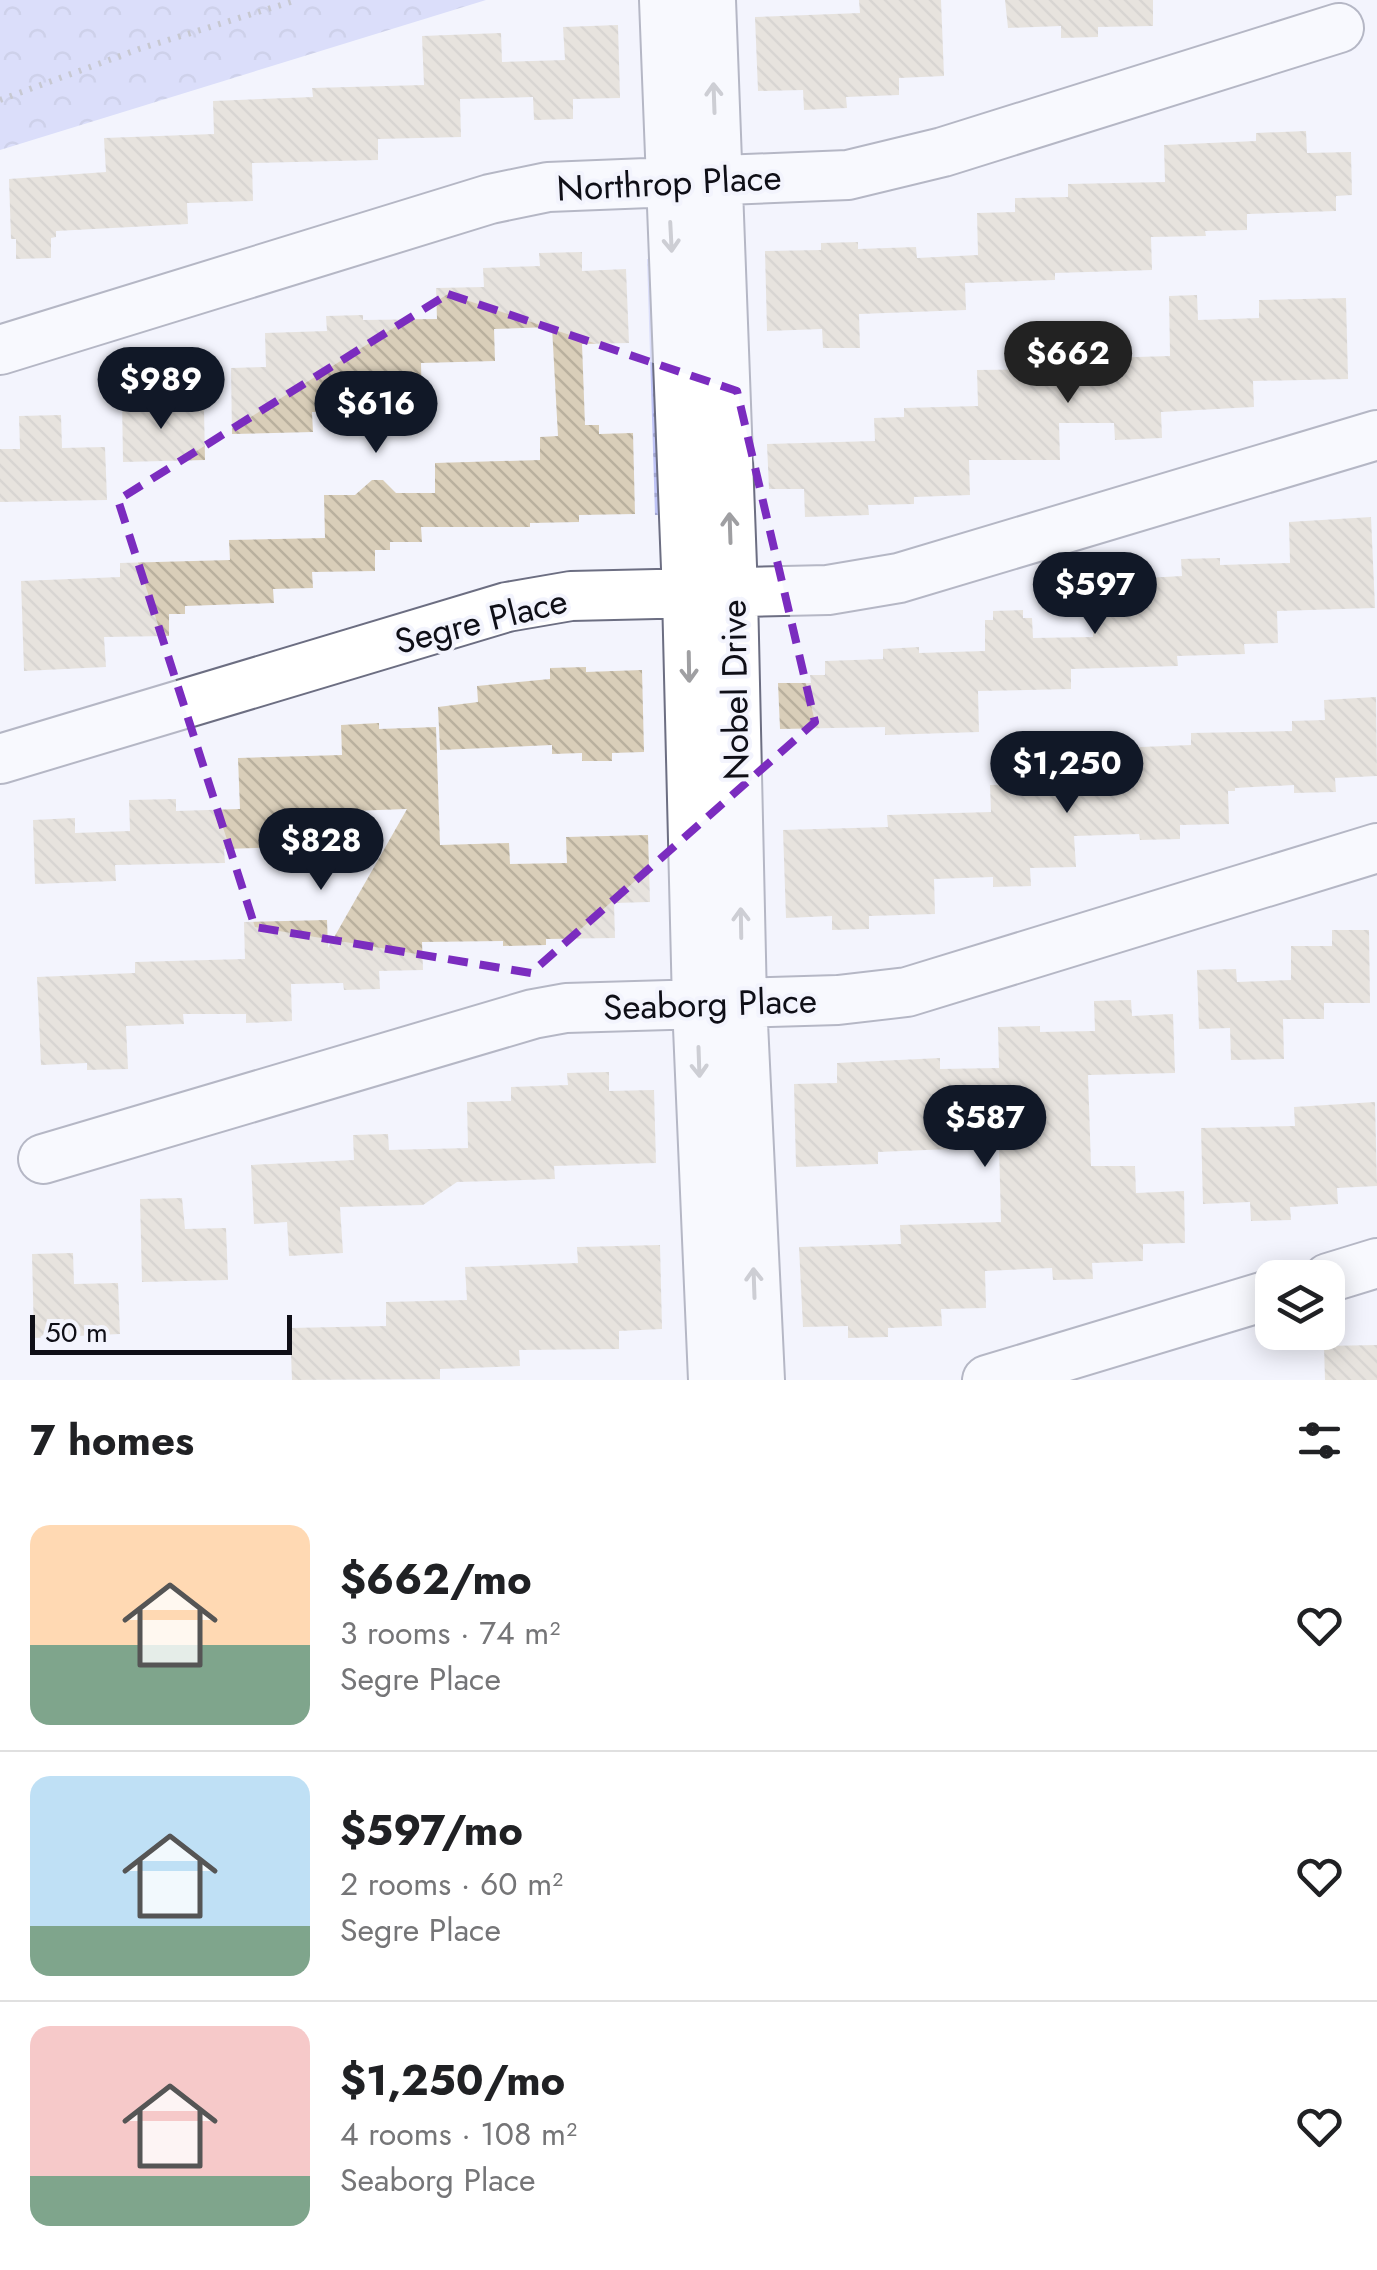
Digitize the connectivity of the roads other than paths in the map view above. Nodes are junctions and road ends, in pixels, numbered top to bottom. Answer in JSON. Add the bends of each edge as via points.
{"nodes":[{"id":1,"x":664,"y":0,"type":"edge"},
{"id":2,"x":711,"y":0,"type":"edge"},
{"id":3,"x":1339,"y":28,"type":"dead end"},
{"id":4,"x":716,"y":180,"type":"junction"},
{"id":5,"x":669,"y":182,"type":"junction"},
{"id":6,"x":0,"y":350,"type":"edge"},
{"id":7,"x":1377,"y":435,"type":"edge"},
{"id":8,"x":710,"y":594,"type":"junction"},
{"id":9,"x":0,"y":760,"type":"edge"},
{"id":10,"x":1377,"y":848,"type":"edge"},
{"id":11,"x":720,"y":1003,"type":"junction"},
{"id":12,"x":43,"y":1159,"type":"dead end"},
{"id":13,"x":1377,"y":1263,"type":"edge"},
{"id":14,"x":1345,"y":1273,"type":"edge"},
{"id":15,"x":1255,"y":1299,"type":"edge"},
{"id":16,"x":713,"y":1380,"type":"edge"},
{"id":17,"x":760,"y":1380,"type":"edge"},
{"id":18,"x":987,"y":1380,"type":"edge"}],
"edges":[{"from":1,"to":5,"type":"street","name":"Nobel Drive"},
{"from":4,"to":2,"type":"street","name":"Nobel Drive","one_way":true},
{"from":3,"to":4,"type":"street","name":"Northrop Place","via":[[944,152],[848,175]]},
{"from":4,"to":5,"type":"street","name":"Northrop Place"},
{"from":8,"to":4,"type":"street","name":"Nobel Drive","one_way":true},
{"from":5,"to":6,"type":"street","name":"Northrop Place","via":[[548,187],[490,199]]},
{"from":5,"to":8,"type":"street","name":"Nobel Drive","one_way":true},
{"from":7,"to":8,"type":"street","name":"Segre Place","via":[[898,578],[828,590]]},
{"from":8,"to":9,"type":"street","name":"Segre Place","via":[[572,596],[508,607]]},
{"from":8,"to":11,"type":"street","name":"Nobel Drive"},
{"from":10,"to":11,"type":"street","name":"Seaborg Place","via":[[908,992]]},
{"from":11,"to":12,"type":"street","name":"Seaborg Place","via":[[533,1014]]},
{"from":11,"to":16,"type":"street","name":"Nobel Drive","one_way":true},
{"from":17,"to":11,"type":"street","name":"Nobel Drive","one_way":true},
{"from":13,"to":14,"type":"street"},
{"from":15,"to":18,"type":"street"}]}
